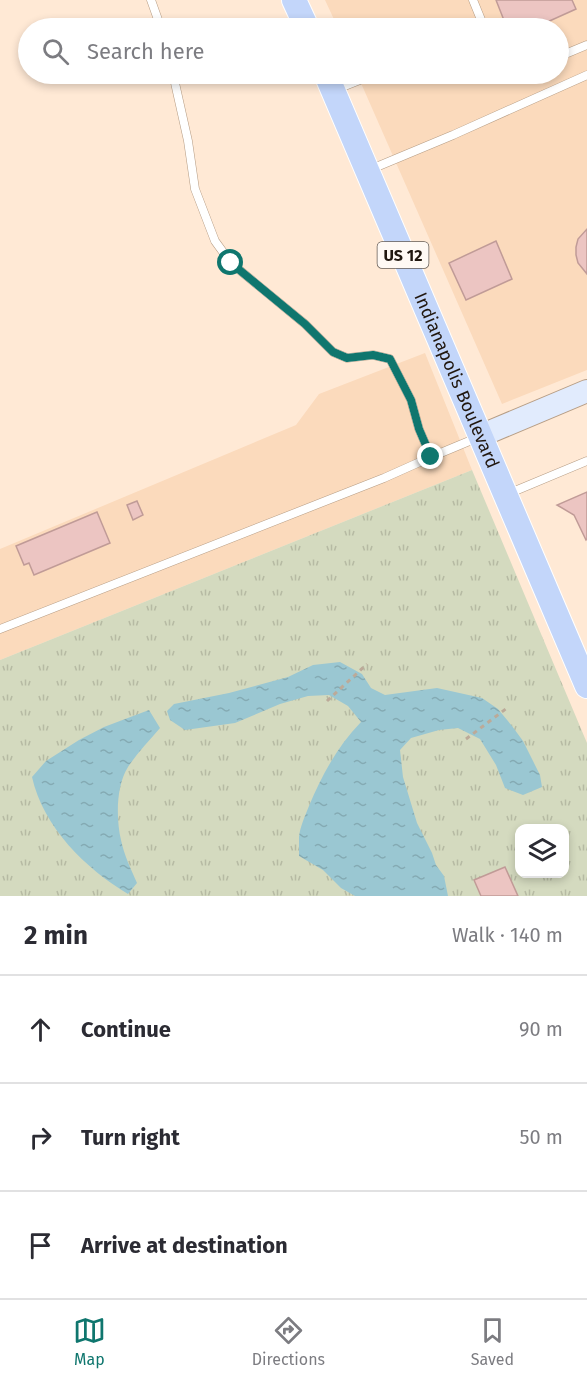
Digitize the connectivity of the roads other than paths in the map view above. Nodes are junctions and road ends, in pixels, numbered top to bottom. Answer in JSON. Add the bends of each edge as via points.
{"nodes":[{"id":1,"x":151,"y":0,"type":"edge"},
{"id":2,"x":294,"y":0,"type":"edge"},
{"id":3,"x":472,"y":0,"type":"edge"},
{"id":4,"x":157,"y":18,"type":"edge"},
{"id":5,"x":302,"y":18,"type":"edge"},
{"id":6,"x":479,"y":18,"type":"edge"},
{"id":7,"x":587,"y":45,"type":"edge"},
{"id":8,"x":569,"y":52,"type":"edge"},
{"id":9,"x":587,"y":75,"type":"edge"},
{"id":10,"x":569,"y":83,"type":"edge"},
{"id":11,"x":175,"y":84,"type":"edge"},
{"id":12,"x":331,"y":84,"type":"edge"},
{"id":13,"x":567,"y":84,"type":"edge"},
{"id":14,"x":367,"y":171,"type":"junction"},
{"id":15,"x":587,"y":391,"type":"edge"},
{"id":16,"x":480,"y":436,"type":"junction"},
{"id":17,"x":431,"y":457,"type":"junction"},
{"id":18,"x":587,"y":461,"type":"edge"},
{"id":19,"x":505,"y":495,"type":"junction"},
{"id":20,"x":0,"y":629,"type":"edge"},
{"id":21,"x":581,"y":658,"type":"edge"},
{"id":22,"x":587,"y":686,"type":"edge"}],
"edges":[{"from":1,"to":4,"type":"lane"},
{"from":2,"to":5,"type":"main road"},
{"from":3,"to":6,"type":"lane"},
{"from":7,"to":8,"type":"lane"},
{"from":9,"to":10,"type":"lane"},
{"from":11,"to":17,"type":"lane","via":[[195,189],[215,241],[231,263],[333,352],[347,358],[373,355],[390,359],[411,400]]},
{"from":12,"to":14,"type":"main road","name":"Indianapolis Boulevard","number":"US 12"},
{"from":13,"to":14,"type":"lane"},
{"from":14,"to":16,"type":"main road","name":"Indianapolis Boulevard","number":"US 12"},
{"from":15,"to":16,"type":"street"},
{"from":16,"to":17,"type":"lane"},
{"from":16,"to":19,"type":"main road","name":"Indianapolis Boulevard","number":"US 12"},
{"from":17,"to":20,"type":"lane"},
{"from":18,"to":19,"type":"lane"},
{"from":19,"to":21,"type":"main road","name":"Indianapolis Boulevard","number":"US 12"},
{"from":21,"to":22,"type":"main road","name":"Indianapolis Boulevard","number":"US 12"}]}
